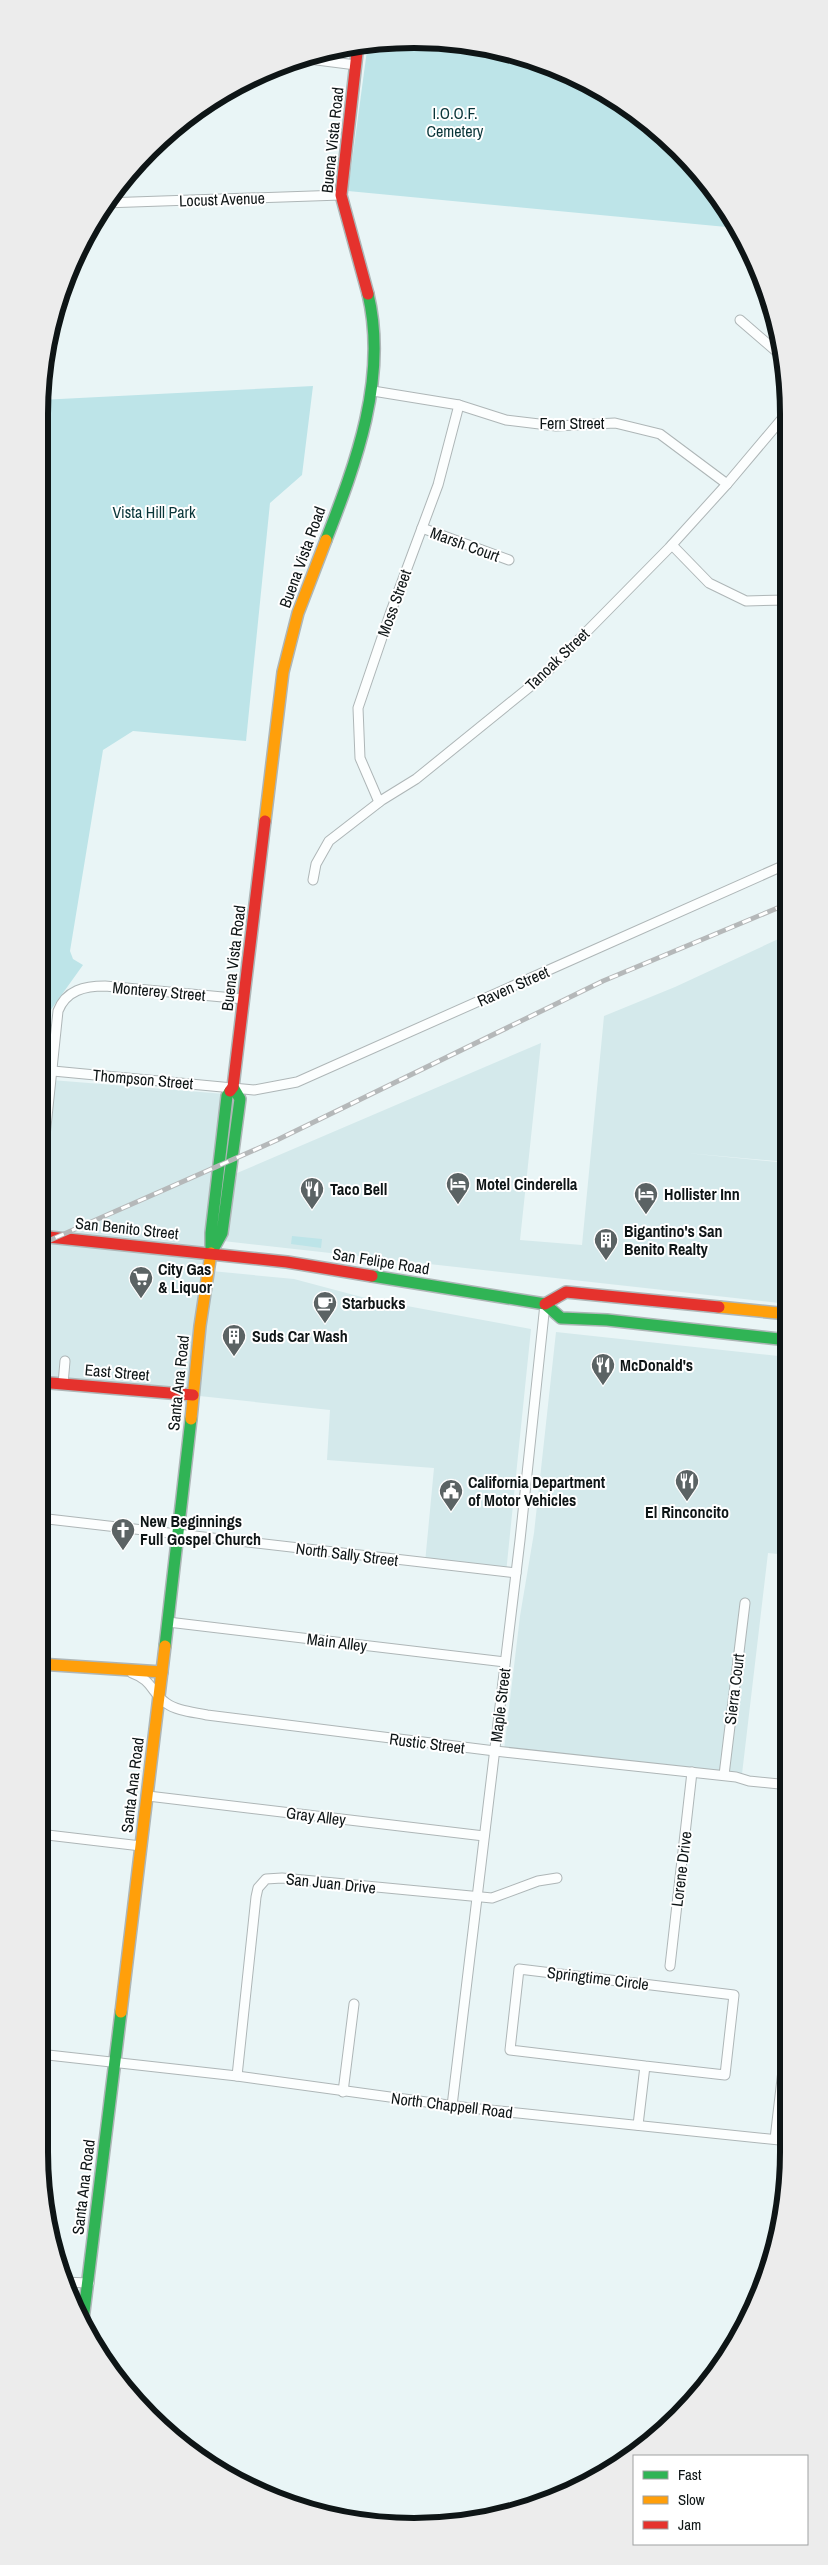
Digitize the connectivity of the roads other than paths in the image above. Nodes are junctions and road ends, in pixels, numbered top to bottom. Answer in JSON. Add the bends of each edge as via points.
{"nodes":[{"id":1,"x":357,"y":52,"type":"edge"},
{"id":2,"x":318,"y":60,"type":"edge"},
{"id":3,"x":356,"y":65,"type":"junction"},
{"id":4,"x":341,"y":196,"type":"junction"},
{"id":5,"x":114,"y":203,"type":"edge"},
{"id":6,"x":740,"y":320,"type":"dead end"},
{"id":7,"x":774,"y":350,"type":"edge"},
{"id":8,"x":373,"y":391,"type":"junction"},
{"id":9,"x":459,"y":405,"type":"junction"},
{"id":10,"x":780,"y":421,"type":"edge"},
{"id":11,"x":727,"y":484,"type":"junction"},
{"id":12,"x":422,"y":528,"type":"junction"},
{"id":13,"x":672,"y":545,"type":"junction"},
{"id":14,"x":509,"y":560,"type":"dead end"},
{"id":15,"x":780,"y":600,"type":"edge"},
{"id":16,"x":379,"y":802,"type":"junction"},
{"id":17,"x":780,"y":867,"type":"edge"},
{"id":18,"x":312,"y":880,"type":"dead end"},
{"id":19,"x":244,"y":999,"type":"junction"},
{"id":20,"x":53,"y":1071,"type":"junction"},
{"id":21,"x":233,"y":1087,"type":"junction"},
{"id":22,"x":48,"y":1115,"type":"edge"},
{"id":23,"x":48,"y":1237,"type":"edge"},
{"id":24,"x":211,"y":1253,"type":"junction"},
{"id":25,"x":545,"y":1304,"type":"junction"},
{"id":26,"x":780,"y":1313,"type":"edge"},
{"id":27,"x":780,"y":1339,"type":"edge"},
{"id":28,"x":65,"y":1361,"type":"dead end"},
{"id":29,"x":48,"y":1383,"type":"edge"},
{"id":30,"x":63,"y":1384,"type":"junction"},
{"id":31,"x":193,"y":1395,"type":"junction"},
{"id":32,"x":48,"y":1519,"type":"edge"},
{"id":33,"x":179,"y":1533,"type":"junction"},
{"id":34,"x":516,"y":1573,"type":"junction"},
{"id":35,"x":744,"y":1603,"type":"dead end"},
{"id":36,"x":168,"y":1622,"type":"junction"},
{"id":37,"x":506,"y":1662,"type":"junction"},
{"id":38,"x":48,"y":1665,"type":"edge"},
{"id":39,"x":122,"y":1670,"type":"junction"},
{"id":40,"x":162,"y":1672,"type":"junction"},
{"id":41,"x":159,"y":1697,"type":"junction"},
{"id":42,"x":495,"y":1751,"type":"junction"},
{"id":43,"x":692,"y":1772,"type":"junction"},
{"id":44,"x":724,"y":1775,"type":"junction"},
{"id":45,"x":780,"y":1784,"type":"edge"},
{"id":46,"x":148,"y":1796,"type":"junction"},
{"id":47,"x":48,"y":1835,"type":"edge"},
{"id":48,"x":484,"y":1836,"type":"junction"},
{"id":49,"x":140,"y":1846,"type":"junction"},
{"id":50,"x":557,"y":1878,"type":"dead end"},
{"id":51,"x":477,"y":1898,"type":"junction"},
{"id":52,"x":670,"y":1966,"type":"dead end"},
{"id":53,"x":354,"y":2004,"type":"dead end"},
{"id":54,"x":48,"y":2055,"type":"edge"},
{"id":55,"x":115,"y":2062,"type":"junction"},
{"id":56,"x":645,"y":2066,"type":"junction"},
{"id":57,"x":237,"y":2076,"type":"junction"},
{"id":58,"x":343,"y":2092,"type":"junction"},
{"id":59,"x":780,"y":2098,"type":"edge"},
{"id":60,"x":452,"y":2106,"type":"junction"},
{"id":61,"x":638,"y":2125,"type":"junction"},
{"id":62,"x":775,"y":2140,"type":"junction"},
{"id":63,"x":780,"y":2140,"type":"edge"},
{"id":64,"x":72,"y":2282,"type":"edge"},
{"id":65,"x":88,"y":2283,"type":"junction"},
{"id":66,"x":85,"y":2313,"type":"edge"}],
"edges":[{"from":1,"to":3,"type":"street","name":"Buena Vista Road"},
{"from":2,"to":3,"type":"street"},
{"from":3,"to":4,"type":"street","name":"Buena Vista Road"},
{"from":4,"to":5,"type":"street","name":"Locust Avenue"},
{"from":4,"to":8,"type":"street","name":"Buena Vista Road","via":[[370,303],[374,328]]},
{"from":6,"to":7,"type":"street"},
{"from":8,"to":9,"type":"street","name":"Fern Street"},
{"from":8,"to":19,"type":"street","name":"Buena Vista Road","via":[[362,442],[297,614],[284,672]]},
{"from":9,"to":11,"type":"street","name":"Fern Street","via":[[506,420],[556,426],[615,423],[660,434]]},
{"from":9,"to":12,"type":"street","name":"Moss Street","via":[[438,485]]},
{"from":10,"to":11,"type":"street","name":"Tanoak Street"},
{"from":11,"to":13,"type":"street","name":"Tanoak Street"},
{"from":12,"to":14,"type":"street","name":"Marsh Court"},
{"from":12,"to":16,"type":"street","name":"Moss Street","via":[[358,708],[360,758]]},
{"from":13,"to":15,"type":"street","via":[[709,583],[746,601]]},
{"from":13,"to":16,"type":"street","name":"Tanoak Street","via":[[542,677],[416,779]]},
{"from":16,"to":18,"type":"street","name":"Tanoak Street","via":[[329,841],[316,864]]},
{"from":17,"to":21,"type":"street","name":"Raven Street","via":[[296,1082],[254,1090]]},
{"from":19,"to":20,"type":"street","name":"Monterey Street","via":[[106,986],[75,991],[61,1003],[58,1011]]},
{"from":19,"to":21,"type":"street","name":"Buena Vista Road"},
{"from":20,"to":21,"type":"street","name":"Thompson Street"},
{"from":20,"to":22,"type":"street"},
{"from":21,"to":24,"type":"street","name":"Buena Vista Road","via":[[227,1096]]},
{"from":23,"to":24,"type":"street","name":"San Benito Street"},
{"from":24,"to":25,"type":"street","name":"San Felipe Road","via":[[287,1262]]},
{"from":24,"to":31,"type":"street","name":"Santa Ana Road"},
{"from":25,"to":26,"type":"street","via":[[566,1292]]},
{"from":25,"to":27,"type":"street","name":"San Felipe Road","via":[[562,1318]]},
{"from":25,"to":34,"type":"street","name":"Maple Street"},
{"from":28,"to":30,"type":"street"},
{"from":29,"to":30,"type":"street","name":"East Street"},
{"from":30,"to":31,"type":"street","name":"East Street"},
{"from":31,"to":33,"type":"street","name":"Santa Ana Road"},
{"from":32,"to":33,"type":"street","name":"North Sally Street"},
{"from":33,"to":34,"type":"street","name":"North Sally Street"},
{"from":33,"to":36,"type":"street","name":"Santa Ana Road"},
{"from":34,"to":37,"type":"street","name":"Maple Street"},
{"from":35,"to":44,"type":"street","name":"Sierra Court"},
{"from":36,"to":37,"type":"street","name":"Main Alley"},
{"from":36,"to":40,"type":"street","name":"Santa Ana Road"},
{"from":37,"to":42,"type":"street","name":"Maple Street"},
{"from":38,"to":39,"type":"street"},
{"from":39,"to":40,"type":"street"},
{"from":39,"to":41,"type":"street","via":[[144,1677]]},
{"from":40,"to":41,"type":"street","name":"Santa Ana Road"},
{"from":41,"to":42,"type":"street","name":"Rustic Street","via":[[178,1709],[207,1715]]},
{"from":41,"to":46,"type":"street","name":"Santa Ana Road"},
{"from":42,"to":43,"type":"street","name":"Rustic Street"},
{"from":42,"to":48,"type":"street","name":"Maple Street"},
{"from":43,"to":44,"type":"street","name":"Rustic Street"},
{"from":43,"to":52,"type":"street","name":"Lorene Drive"},
{"from":44,"to":45,"type":"street","name":"Rustic Street"},
{"from":46,"to":48,"type":"street","name":"Gray Alley"},
{"from":46,"to":49,"type":"street","name":"Santa Ana Road"},
{"from":47,"to":49,"type":"street"},
{"from":48,"to":51,"type":"street","name":"Maple Street"},
{"from":49,"to":55,"type":"street","name":"Santa Ana Road"},
{"from":50,"to":51,"type":"street","via":[[538,1881],[504,1896]]},
{"from":51,"to":57,"type":"street","name":"San Juan Drive","via":[[282,1878],[262,1882],[256,1897]]},
{"from":51,"to":60,"type":"street","name":"Maple Street"},
{"from":53,"to":58,"type":"street"},
{"from":54,"to":55,"type":"street","name":"North Chappell Road"},
{"from":55,"to":57,"type":"street","name":"North Chappell Road"},
{"from":55,"to":65,"type":"street","name":"Santa Ana Road"},
{"from":56,"to":56,"type":"street","name":"Springtime Circle","via":[[725,2075],[734,1994],[520,1969],[510,2050]]},
{"from":56,"to":61,"type":"street"},
{"from":57,"to":58,"type":"street","name":"North Chappell Road"},
{"from":58,"to":60,"type":"street","name":"North Chappell Road"},
{"from":59,"to":62,"type":"street"},
{"from":60,"to":61,"type":"street","name":"North Chappell Road"},
{"from":61,"to":62,"type":"street","name":"North Chappell Road"},
{"from":62,"to":63,"type":"street","name":"North Chappell Road"},
{"from":64,"to":65,"type":"street"},
{"from":65,"to":66,"type":"street","name":"Santa Ana Road"}]}
